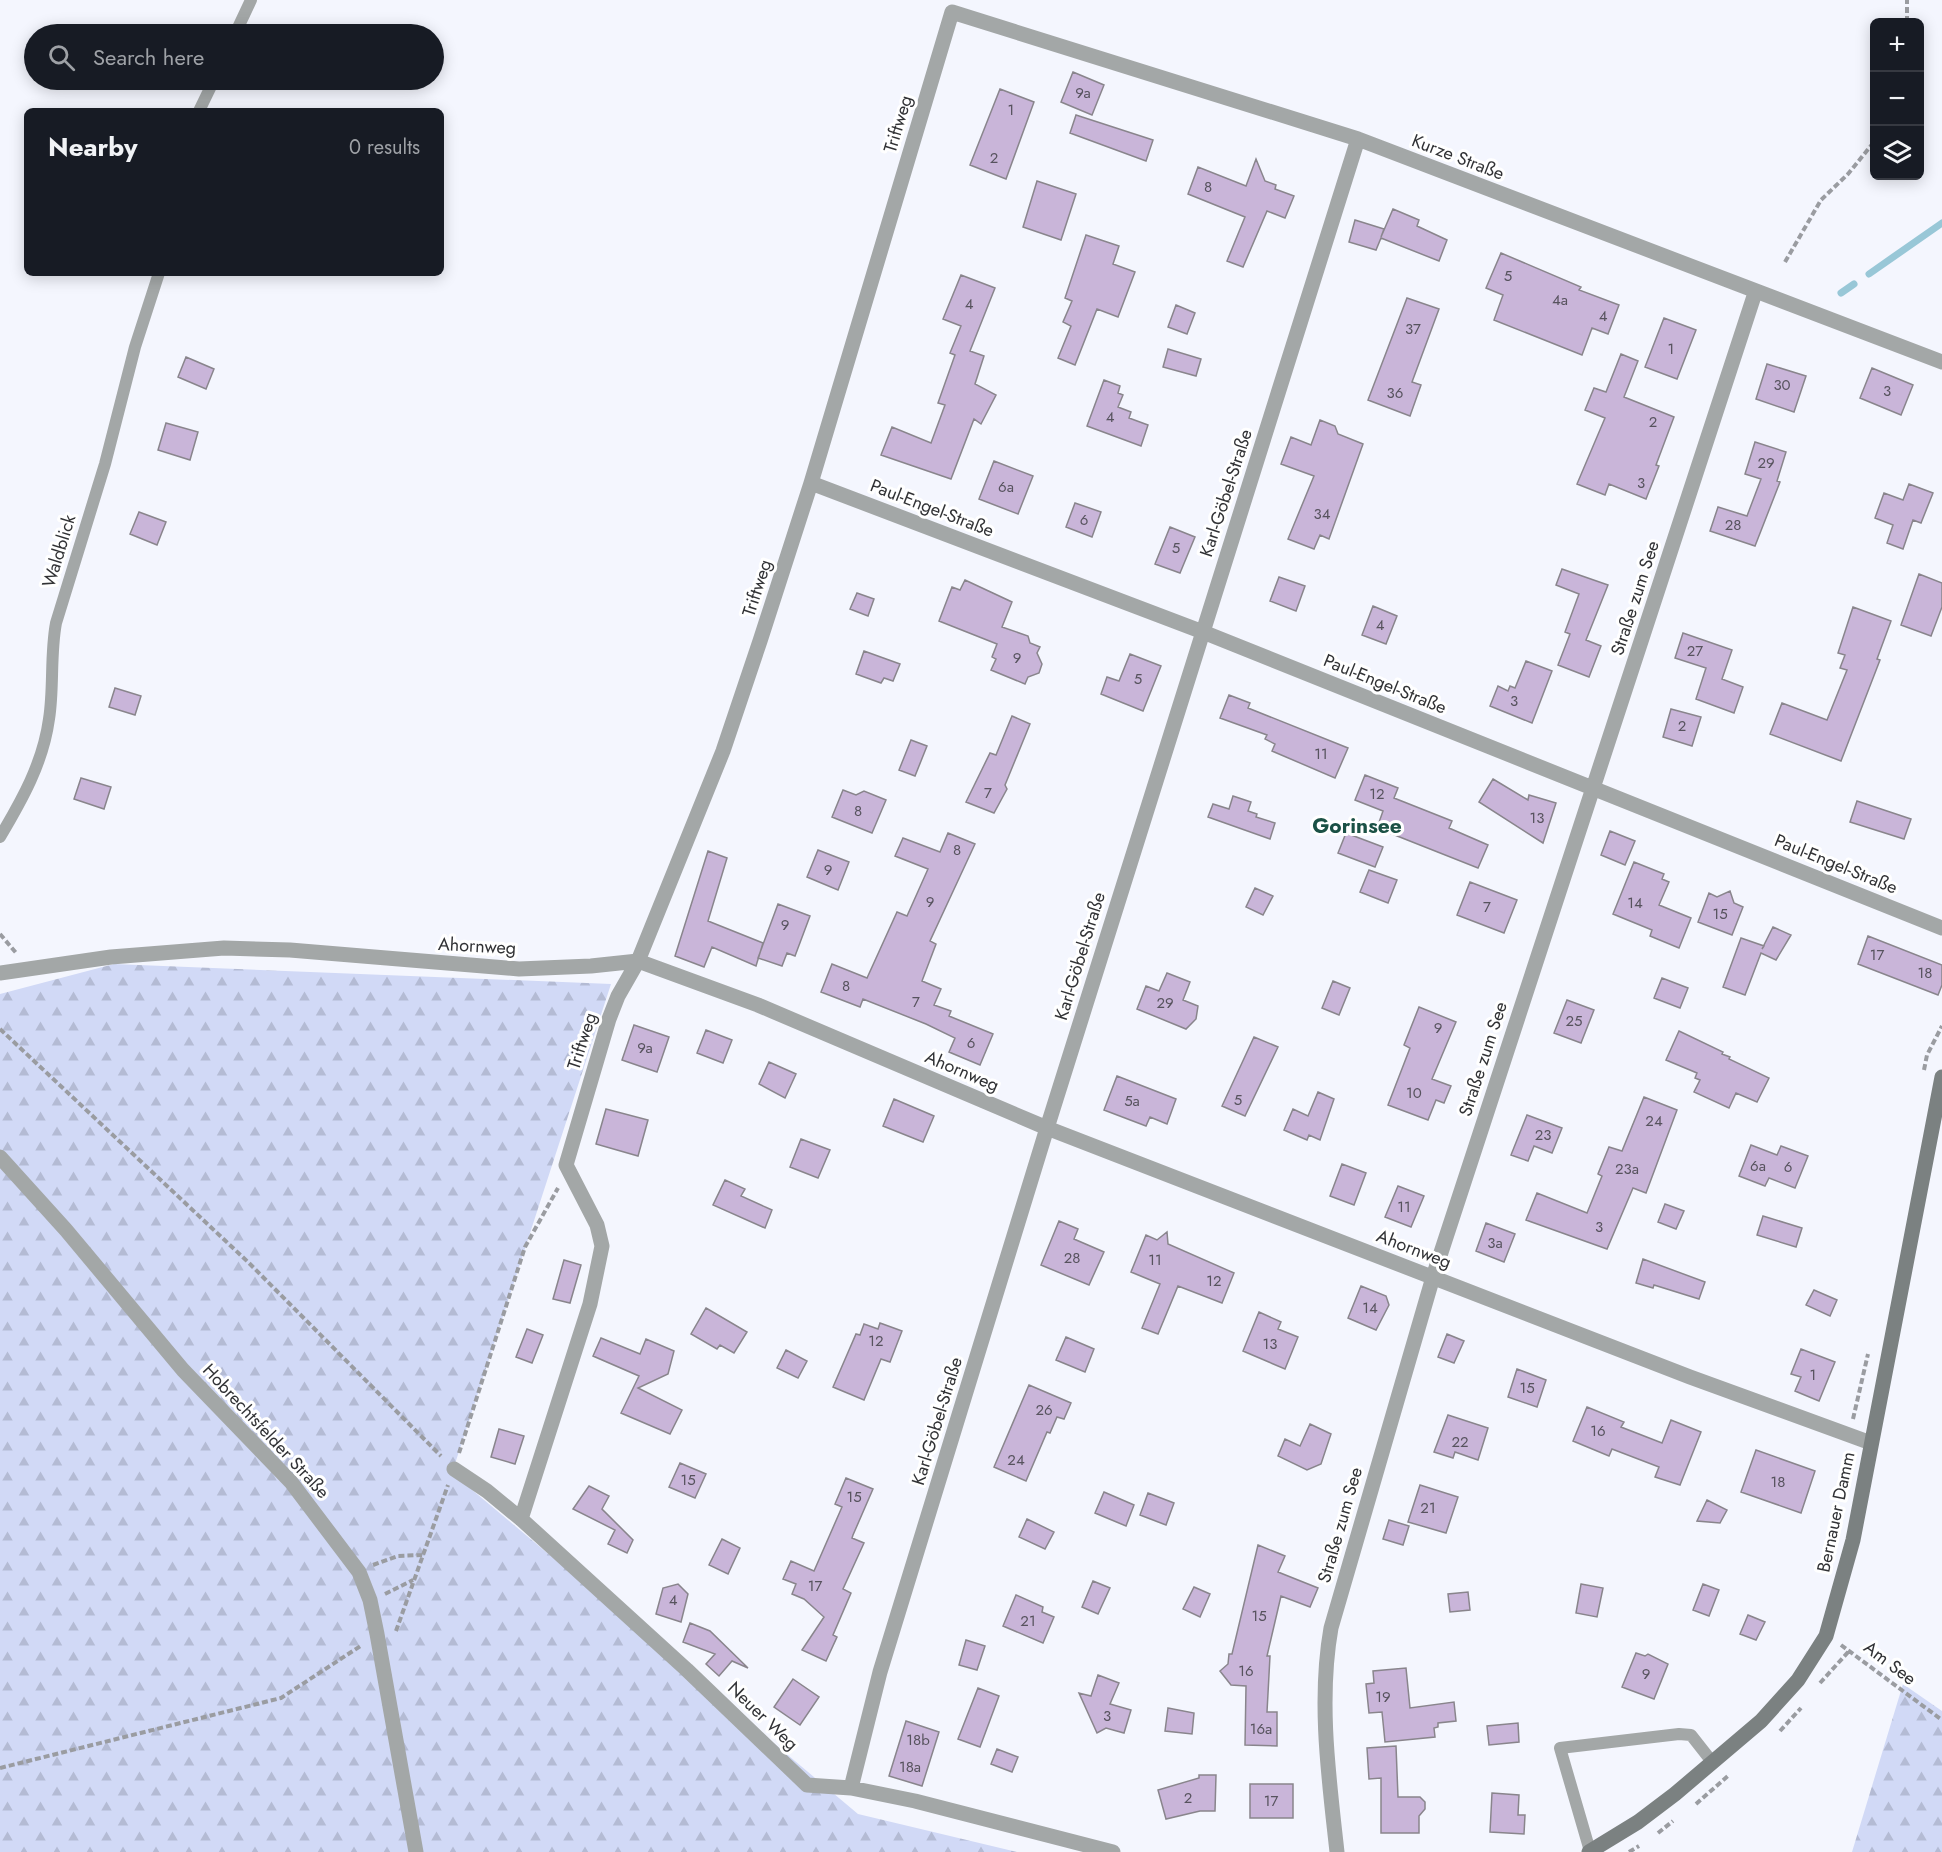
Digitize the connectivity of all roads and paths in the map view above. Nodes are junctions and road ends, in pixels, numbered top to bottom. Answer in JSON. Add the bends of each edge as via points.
{"nodes":[{"id":1,"x":251,"y":0,"type":"edge"},
{"id":2,"x":1907,"y":0,"type":"edge"},
{"id":3,"x":952,"y":12,"type":"joint"},
{"id":4,"x":1907,"y":18,"type":"edge"},
{"id":5,"x":240,"y":24,"type":"edge"},
{"id":6,"x":209,"y":90,"type":"edge"},
{"id":7,"x":200,"y":108,"type":"edge"},
{"id":8,"x":1358,"y":139,"type":"junction"},
{"id":9,"x":1870,"y":148,"type":"edge"},
{"id":10,"x":1785,"y":262,"type":"dead end"},
{"id":11,"x":158,"y":276,"type":"edge"},
{"id":12,"x":1755,"y":293,"type":"junction"},
{"id":13,"x":1942,"y":362,"type":"edge"},
{"id":14,"x":811,"y":483,"type":"junction"},
{"id":15,"x":1203,"y":632,"type":"junction"},
{"id":16,"x":1593,"y":787,"type":"junction"},
{"id":17,"x":0,"y":837,"type":"edge"},
{"id":18,"x":1942,"y":928,"type":"edge"},
{"id":19,"x":638,"y":961,"type":"junction"},
{"id":20,"x":0,"y":973,"type":"edge"},
{"id":21,"x":0,"y":1029,"type":"edge"},
{"id":22,"x":1942,"y":1077,"type":"edge"},
{"id":23,"x":1047,"y":1128,"type":"junction"},
{"id":24,"x":0,"y":1157,"type":"edge"},
{"id":25,"x":566,"y":1165,"type":"junction"},
{"id":26,"x":1432,"y":1277,"type":"junction"},
{"id":27,"x":1871,"y":1443,"type":"junction"},
{"id":28,"x":454,"y":1469,"type":"junction"},
{"id":29,"x":522,"y":1519,"type":"junction"},
{"id":30,"x":422,"y":1555,"type":"junction"},
{"id":31,"x":359,"y":1572,"type":"junction"},
{"id":32,"x":413,"y":1580,"type":"junction"},
{"id":33,"x":370,"y":1600,"type":"junction"},
{"id":34,"x":377,"y":1634,"type":"junction"},
{"id":35,"x":394,"y":1634,"type":"dead end"},
{"id":36,"x":1850,"y":1650,"type":"dead end"},
{"id":37,"x":1942,"y":1720,"type":"edge"},
{"id":38,"x":1713,"y":1763,"type":"junction"},
{"id":39,"x":0,"y":1768,"type":"edge"},
{"id":40,"x":851,"y":1788,"type":"junction"},
{"id":41,"x":416,"y":1852,"type":"edge"},
{"id":42,"x":1113,"y":1852,"type":"edge"},
{"id":43,"x":1337,"y":1852,"type":"edge"},
{"id":44,"x":1589,"y":1852,"type":"edge"}],
"edges":[{"from":1,"to":5,"type":"lane"},
{"from":2,"to":4,"type":"path"},
{"from":3,"to":8,"type":"street","name":"Kurze Straße"},
{"from":3,"to":14,"type":"street","name":"Triftweg"},
{"from":6,"to":7,"type":"lane"},
{"from":8,"to":12,"type":"street","name":"Kurze Straße"},
{"from":8,"to":15,"type":"street","name":"Karl-Göbel-Straße"},
{"from":9,"to":10,"type":"path","via":[[1821,200]]},
{"from":11,"to":17,"type":"lane","name":"Waldblick","via":[[56,623],[49,719],[39,765]]},
{"from":12,"to":13,"type":"street","name":"Kurze Straße"},
{"from":12,"to":16,"type":"street","name":"Straße zum See"},
{"from":14,"to":15,"type":"street","name":"Paul-Engel-Straße"},
{"from":14,"to":19,"type":"street","name":"Triftweg","via":[[723,751]]},
{"from":15,"to":16,"type":"street","name":"Paul-Engel-Straße"},
{"from":15,"to":23,"type":"street","name":"Karl-Göbel-Straße"},
{"from":16,"to":18,"type":"street","name":"Paul-Engel-Straße"},
{"from":16,"to":26,"type":"street","name":"Straße zum See"},
{"from":19,"to":20,"type":"street","name":"Ahornweg","via":[[519,969],[224,948],[111,957]]},
{"from":19,"to":23,"type":"street","name":"Ahornweg","via":[[758,1005]]},
{"from":19,"to":25,"type":"street","name":"Triftweg","via":[[609,1019]]},
{"from":21,"to":28,"type":"path","via":[[249,1263]]},
{"from":22,"to":27,"type":"main road","name":"Bernauer Damm"},
{"from":23,"to":26,"type":"street","name":"Ahornweg"},
{"from":23,"to":40,"type":"street","name":"Karl-Göbel-Straße","via":[[880,1672]]},
{"from":24,"to":31,"type":"street","name":"Hobrechtsfelder Straße","via":[[183,1370],[291,1482]]},
{"from":25,"to":28,"type":"path","via":[[525,1246]]},
{"from":25,"to":29,"type":"street","via":[[597,1225],[602,1246],[590,1304]]},
{"from":26,"to":27,"type":"street","name":"Ahornweg"},
{"from":26,"to":43,"type":"street","name":"Straße zum See","via":[[1334,1617],[1324,1666]]},
{"from":27,"to":38,"type":"main road","name":"Bernauer Damm","via":[[1853,1540],[1826,1636],[1798,1680]]},
{"from":28,"to":29,"type":"street","name":"Neuer Weg"},
{"from":28,"to":30,"type":"path"},
{"from":29,"to":40,"type":"street","name":"Neuer Weg","via":[[807,1785]]},
{"from":30,"to":31,"type":"path","via":[[398,1556]]},
{"from":30,"to":32,"type":"path"},
{"from":31,"to":33,"type":"street","name":"Hobrechtsfelder Straße"},
{"from":32,"to":33,"type":"path"},
{"from":32,"to":35,"type":"path"},
{"from":33,"to":34,"type":"street","name":"Hobrechtsfelder Straße"},
{"from":34,"to":39,"type":"path","via":[[281,1698]]},
{"from":34,"to":41,"type":"street","name":"Hobrechtsfelder Straße"},
{"from":36,"to":37,"type":"path","name":"Am See"},
{"from":38,"to":44,"type":"main road","name":"Bernauer Damm","via":[[1638,1822]]},
{"from":38,"to":44,"type":"lane","via":[[1691,1735],[1560,1748]]},
{"from":40,"to":42,"type":"street","name":"Neuer Weg"}]}
